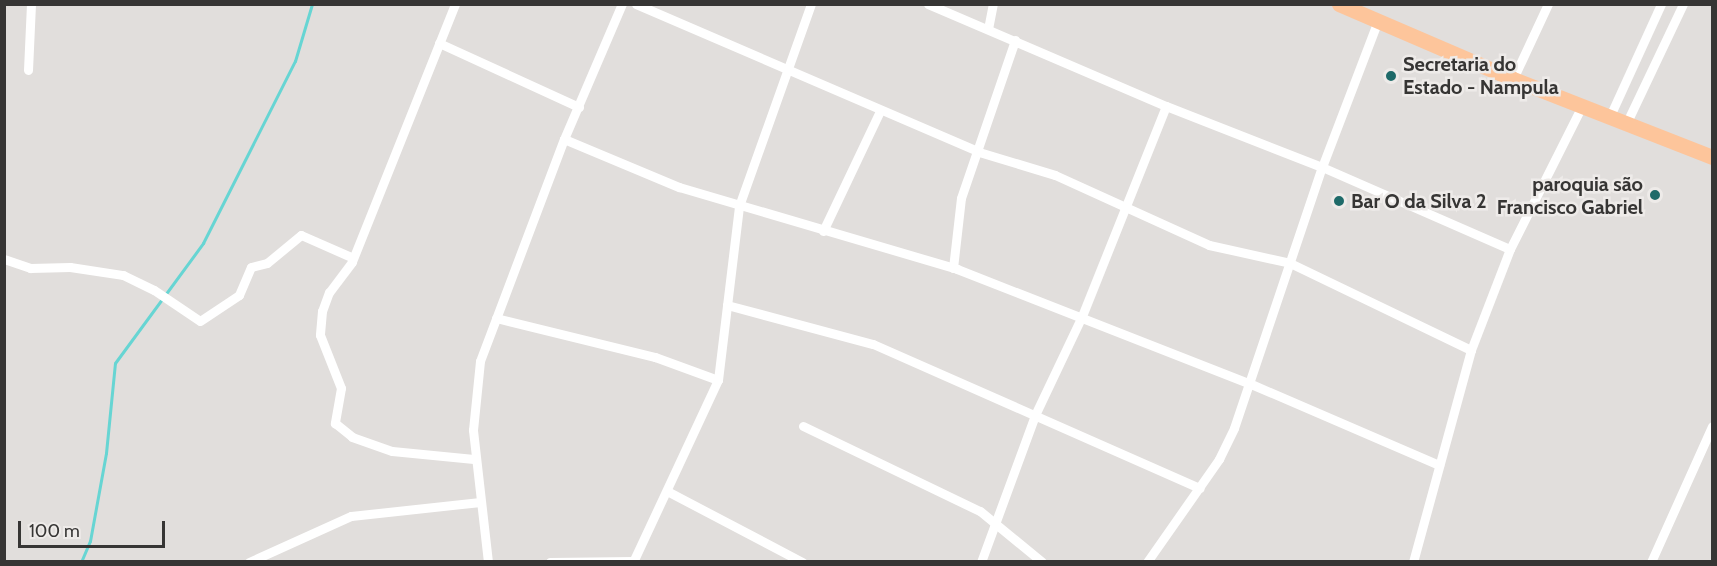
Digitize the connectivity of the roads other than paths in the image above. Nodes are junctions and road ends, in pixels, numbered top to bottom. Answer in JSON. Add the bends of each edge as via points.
{"nodes":[{"id":1,"x":31,"y":4,"type":"edge"},
{"id":2,"x":455,"y":4,"type":"edge"},
{"id":3,"x":622,"y":4,"type":"edge"},
{"id":4,"x":636,"y":4,"type":"edge"},
{"id":5,"x":811,"y":4,"type":"edge"},
{"id":6,"x":928,"y":4,"type":"edge"},
{"id":7,"x":993,"y":4,"type":"edge"},
{"id":8,"x":1339,"y":4,"type":"edge"},
{"id":9,"x":1548,"y":4,"type":"edge"},
{"id":10,"x":1662,"y":4,"type":"edge"},
{"id":11,"x":1683,"y":4,"type":"edge"},
{"id":12,"x":1378,"y":21,"type":"junction"},
{"id":13,"x":988,"y":29,"type":"junction"},
{"id":14,"x":1015,"y":40,"type":"junction"},
{"id":15,"x":439,"y":43,"type":"junction"},
{"id":16,"x":786,"y":67,"type":"junction"},
{"id":17,"x":28,"y":70,"type":"dead end"},
{"id":18,"x":1513,"y":79,"type":"junction"},
{"id":19,"x":1166,"y":106,"type":"junction"},
{"id":20,"x":1582,"y":106,"type":"junction"},
{"id":21,"x":579,"y":107,"type":"junction"},
{"id":22,"x":880,"y":111,"type":"junction"},
{"id":23,"x":1610,"y":116,"type":"junction"},
{"id":24,"x":1627,"y":122,"type":"junction"},
{"id":25,"x":564,"y":140,"type":"junction"},
{"id":26,"x":979,"y":152,"type":"junction"},
{"id":27,"x":1713,"y":157,"type":"edge"},
{"id":28,"x":1322,"y":166,"type":"junction"},
{"id":29,"x":739,"y":206,"type":"junction"},
{"id":30,"x":1125,"y":206,"type":"junction"},
{"id":31,"x":823,"y":231,"type":"junction"},
{"id":32,"x":1510,"y":249,"type":"junction"},
{"id":33,"x":351,"y":257,"type":"junction"},
{"id":34,"x":4,"y":259,"type":"edge"},
{"id":35,"x":1290,"y":263,"type":"junction"},
{"id":36,"x":953,"y":268,"type":"junction"},
{"id":37,"x":727,"y":305,"type":"junction"},
{"id":38,"x":1082,"y":316,"type":"junction"},
{"id":39,"x":496,"y":318,"type":"junction"},
{"id":40,"x":1471,"y":350,"type":"junction"},
{"id":41,"x":718,"y":380,"type":"junction"},
{"id":42,"x":1251,"y":384,"type":"junction"},
{"id":43,"x":1035,"y":415,"type":"junction"},
{"id":44,"x":803,"y":426,"type":"dead end"},
{"id":45,"x":1712,"y":429,"type":"edge"},
{"id":46,"x":474,"y":459,"type":"junction"},
{"id":47,"x":1439,"y":465,"type":"junction"},
{"id":48,"x":1200,"y":488,"type":"junction"},
{"id":49,"x":667,"y":491,"type":"junction"},
{"id":50,"x":480,"y":502,"type":"junction"},
{"id":51,"x":994,"y":526,"type":"junction"},
{"id":52,"x":249,"y":561,"type":"edge"},
{"id":53,"x":488,"y":561,"type":"edge"},
{"id":54,"x":550,"y":561,"type":"edge"},
{"id":55,"x":633,"y":561,"type":"edge"},
{"id":56,"x":802,"y":561,"type":"edge"},
{"id":57,"x":981,"y":561,"type":"edge"},
{"id":58,"x":1042,"y":561,"type":"edge"},
{"id":59,"x":1147,"y":561,"type":"edge"},
{"id":60,"x":1413,"y":561,"type":"edge"},
{"id":61,"x":1652,"y":561,"type":"edge"}],
"edges":[{"from":1,"to":17,"type":"street"},
{"from":2,"to":15,"type":"street"},
{"from":3,"to":21,"type":"street"},
{"from":4,"to":16,"type":"street"},
{"from":5,"to":16,"type":"street"},
{"from":6,"to":13,"type":"street"},
{"from":7,"to":13,"type":"street"},
{"from":8,"to":12,"type":"main road"},
{"from":9,"to":18,"type":"street"},
{"from":10,"to":23,"type":"street"},
{"from":11,"to":24,"type":"street"},
{"from":12,"to":18,"type":"main road"},
{"from":12,"to":28,"type":"street"},
{"from":13,"to":14,"type":"street"},
{"from":14,"to":19,"type":"street"},
{"from":14,"to":26,"type":"street"},
{"from":15,"to":21,"type":"street"},
{"from":15,"to":33,"type":"street"},
{"from":16,"to":22,"type":"street"},
{"from":16,"to":29,"type":"street"},
{"from":18,"to":20,"type":"main road"},
{"from":19,"to":28,"type":"street"},
{"from":19,"to":30,"type":"street"},
{"from":20,"to":23,"type":"main road"},
{"from":20,"to":32,"type":"street"},
{"from":21,"to":25,"type":"street"},
{"from":22,"to":26,"type":"street"},
{"from":22,"to":31,"type":"street"},
{"from":23,"to":24,"type":"main road"},
{"from":24,"to":27,"type":"main road"},
{"from":25,"to":29,"type":"street","via":[[679,187]]},
{"from":25,"to":39,"type":"street"},
{"from":26,"to":30,"type":"street","via":[[1055,175]]},
{"from":26,"to":36,"type":"street","via":[[961,198]]},
{"from":28,"to":32,"type":"street"},
{"from":28,"to":35,"type":"street"},
{"from":29,"to":31,"type":"street"},
{"from":29,"to":37,"type":"street"},
{"from":30,"to":35,"type":"street","via":[[1209,245]]},
{"from":30,"to":38,"type":"street"},
{"from":31,"to":36,"type":"street"},
{"from":32,"to":40,"type":"street"},
{"from":33,"to":34,"type":"street","via":[[302,236],[267,263],[251,267],[239,295],[200,321],[154,290],[123,275],[69,267],[30,268]]},
{"from":33,"to":46,"type":"street","via":[[352,262],[329,292],[322,311],[320,335],[341,388],[335,423],[366,444],[392,451]]},
{"from":35,"to":40,"type":"street"},
{"from":35,"to":42,"type":"street"},
{"from":36,"to":38,"type":"street"},
{"from":37,"to":41,"type":"street"},
{"from":37,"to":43,"type":"street","via":[[873,344]]},
{"from":38,"to":42,"type":"street"},
{"from":38,"to":43,"type":"street"},
{"from":39,"to":41,"type":"street","via":[[655,357]]},
{"from":39,"to":46,"type":"street","via":[[480,361]]},
{"from":40,"to":47,"type":"street"},
{"from":41,"to":49,"type":"street"},
{"from":42,"to":47,"type":"street"},
{"from":42,"to":48,"type":"street","via":[[1224,448]]},
{"from":43,"to":48,"type":"street"},
{"from":43,"to":51,"type":"street"},
{"from":44,"to":51,"type":"street","via":[[980,511]]},
{"from":45,"to":61,"type":"street"},
{"from":46,"to":50,"type":"street"},
{"from":47,"to":60,"type":"street"},
{"from":48,"to":59,"type":"street"},
{"from":49,"to":55,"type":"street"},
{"from":49,"to":56,"type":"street"},
{"from":50,"to":52,"type":"street","via":[[351,516]]},
{"from":50,"to":53,"type":"street"},
{"from":51,"to":57,"type":"street"},
{"from":51,"to":58,"type":"street"},
{"from":54,"to":55,"type":"street"}]}
